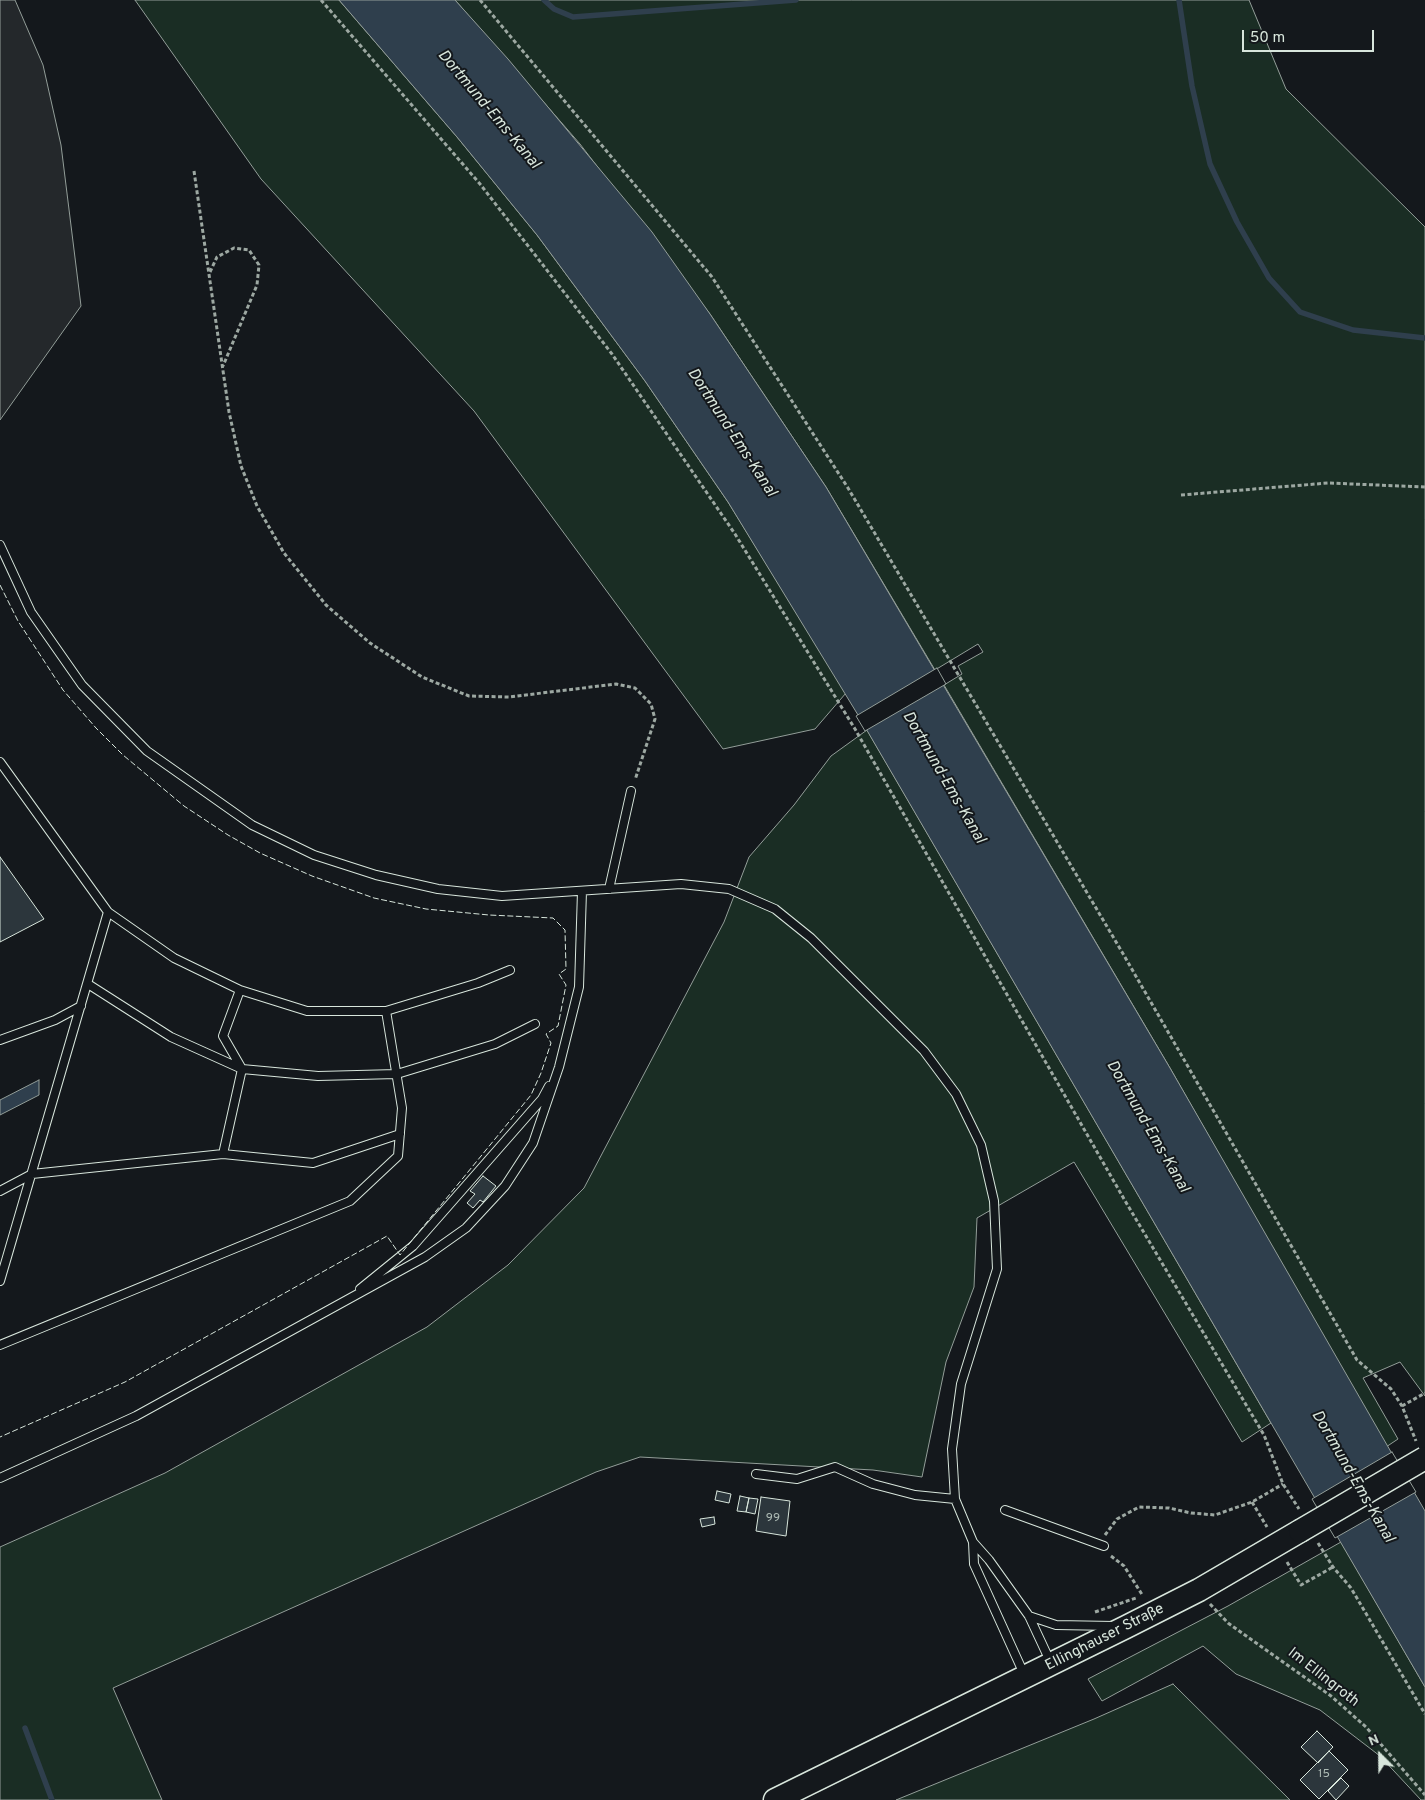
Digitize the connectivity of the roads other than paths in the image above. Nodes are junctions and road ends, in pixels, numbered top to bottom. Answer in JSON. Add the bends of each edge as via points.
{"nodes":[{"id":1,"x":0,"y":545,"type":"edge"},
{"id":2,"x":0,"y":762,"type":"edge"},
{"id":3,"x":631,"y":790,"type":"road end"},
{"id":4,"x":608,"y":889,"type":"junction"},
{"id":5,"x":582,"y":891,"type":"junction"},
{"id":6,"x":108,"y":912,"type":"junction"},
{"id":7,"x":510,"y":970,"type":"dead end"},
{"id":8,"x":88,"y":984,"type":"junction"},
{"id":9,"x":240,"y":990,"type":"junction"},
{"id":10,"x":81,"y":1006,"type":"junction"},
{"id":11,"x":386,"y":1011,"type":"junction"},
{"id":12,"x":535,"y":1024,"type":"dead end"},
{"id":13,"x":0,"y":1040,"type":"edge"},
{"id":14,"x":559,"y":1067,"type":"junction"},
{"id":15,"x":242,"y":1069,"type":"junction"},
{"id":16,"x":397,"y":1074,"type":"junction"},
{"id":17,"x":400,"y":1134,"type":"junction"},
{"id":18,"x":223,"y":1154,"type":"junction"},
{"id":19,"x":32,"y":1174,"type":"junction"},
{"id":20,"x":0,"y":1191,"type":"edge"},
{"id":21,"x":0,"y":1281,"type":"edge"},
{"id":22,"x":342,"y":1303,"type":"junction"},
{"id":23,"x":0,"y":1345,"type":"edge"},
{"id":24,"x":1421,"y":1452,"type":"edge"},
{"id":25,"x":756,"y":1474,"type":"dead end"},
{"id":26,"x":0,"y":1478,"type":"edge"},
{"id":27,"x":956,"y":1500,"type":"junction"},
{"id":28,"x":1005,"y":1510,"type":"dead end"},
{"id":29,"x":973,"y":1542,"type":"junction"},
{"id":30,"x":1104,"y":1546,"type":"road end"},
{"id":31,"x":1029,"y":1616,"type":"junction"},
{"id":32,"x":1126,"y":1627,"type":"junction"},
{"id":33,"x":1052,"y":1664,"type":"junction"},
{"id":34,"x":1026,"y":1678,"type":"junction"},
{"id":35,"x":775,"y":1800,"type":"edge"}],
"edges":[{"from":1,"to":5,"type":"lane","via":[[32,612],[82,685],[147,751],[252,826],[314,855],[376,875],[438,889],[502,896]]},
{"from":2,"to":6,"type":"lane"},
{"from":3,"to":4,"type":"lane"},
{"from":4,"to":5,"type":"lane"},
{"from":4,"to":27,"type":"lane","via":[[701,885],[729,889],[775,909],[811,938],[924,1051],[956,1094],[981,1145],[994,1201],[997,1269],[961,1384],[952,1449]]},
{"from":5,"to":14,"type":"lane","via":[[579,987]]},
{"from":6,"to":8,"type":"lane"},
{"from":6,"to":9,"type":"lane","via":[[174,958]]},
{"from":7,"to":11,"type":"lane"},
{"from":8,"to":10,"type":"lane"},
{"from":8,"to":15,"type":"lane","via":[[171,1037]]},
{"from":9,"to":11,"type":"lane","via":[[307,1011]]},
{"from":9,"to":15,"type":"lane","via":[[223,1036]]},
{"from":10,"to":13,"type":"lane","via":[[55,1020]]},
{"from":10,"to":19,"type":"lane"},
{"from":11,"to":16,"type":"lane"},
{"from":12,"to":16,"type":"lane","via":[[495,1044]]},
{"from":14,"to":22,"type":"lane","via":[[542,1099],[413,1246]]},
{"from":14,"to":22,"type":"lane","via":[[533,1143],[505,1186],[466,1228],[425,1257]]},
{"from":15,"to":16,"type":"lane","via":[[318,1076]]},
{"from":15,"to":18,"type":"lane"},
{"from":16,"to":17,"type":"lane","via":[[402,1108]]},
{"from":17,"to":18,"type":"lane","via":[[313,1163]]},
{"from":17,"to":23,"type":"lane","via":[[398,1156],[350,1200]]},
{"from":18,"to":19,"type":"lane"},
{"from":19,"to":20,"type":"lane"},
{"from":19,"to":21,"type":"lane"},
{"from":22,"to":26,"type":"lane","via":[[136,1416]]},
{"from":24,"to":32,"type":"main road","name":"Ellinghauser Straße","bridge":true,"via":[[1306,1528],[1199,1590]]},
{"from":25,"to":27,"type":"lane","via":[[797,1479],[835,1466],[873,1484],[915,1495]]},
{"from":27,"to":29,"type":"lane"},
{"from":28,"to":30,"type":"lane"},
{"from":29,"to":31,"type":"lane"},
{"from":29,"to":34,"type":"lane","via":[[974,1564]]},
{"from":31,"to":32,"type":"lane","via":[[1071,1627]]},
{"from":31,"to":33,"type":"lane"},
{"from":32,"to":33,"type":"main road","name":"Ellinghauser Straße"},
{"from":33,"to":34,"type":"main road","name":"Ellinghauser Straße"},
{"from":34,"to":35,"type":"main road","name":"Ellinghauser Straße"}]}
